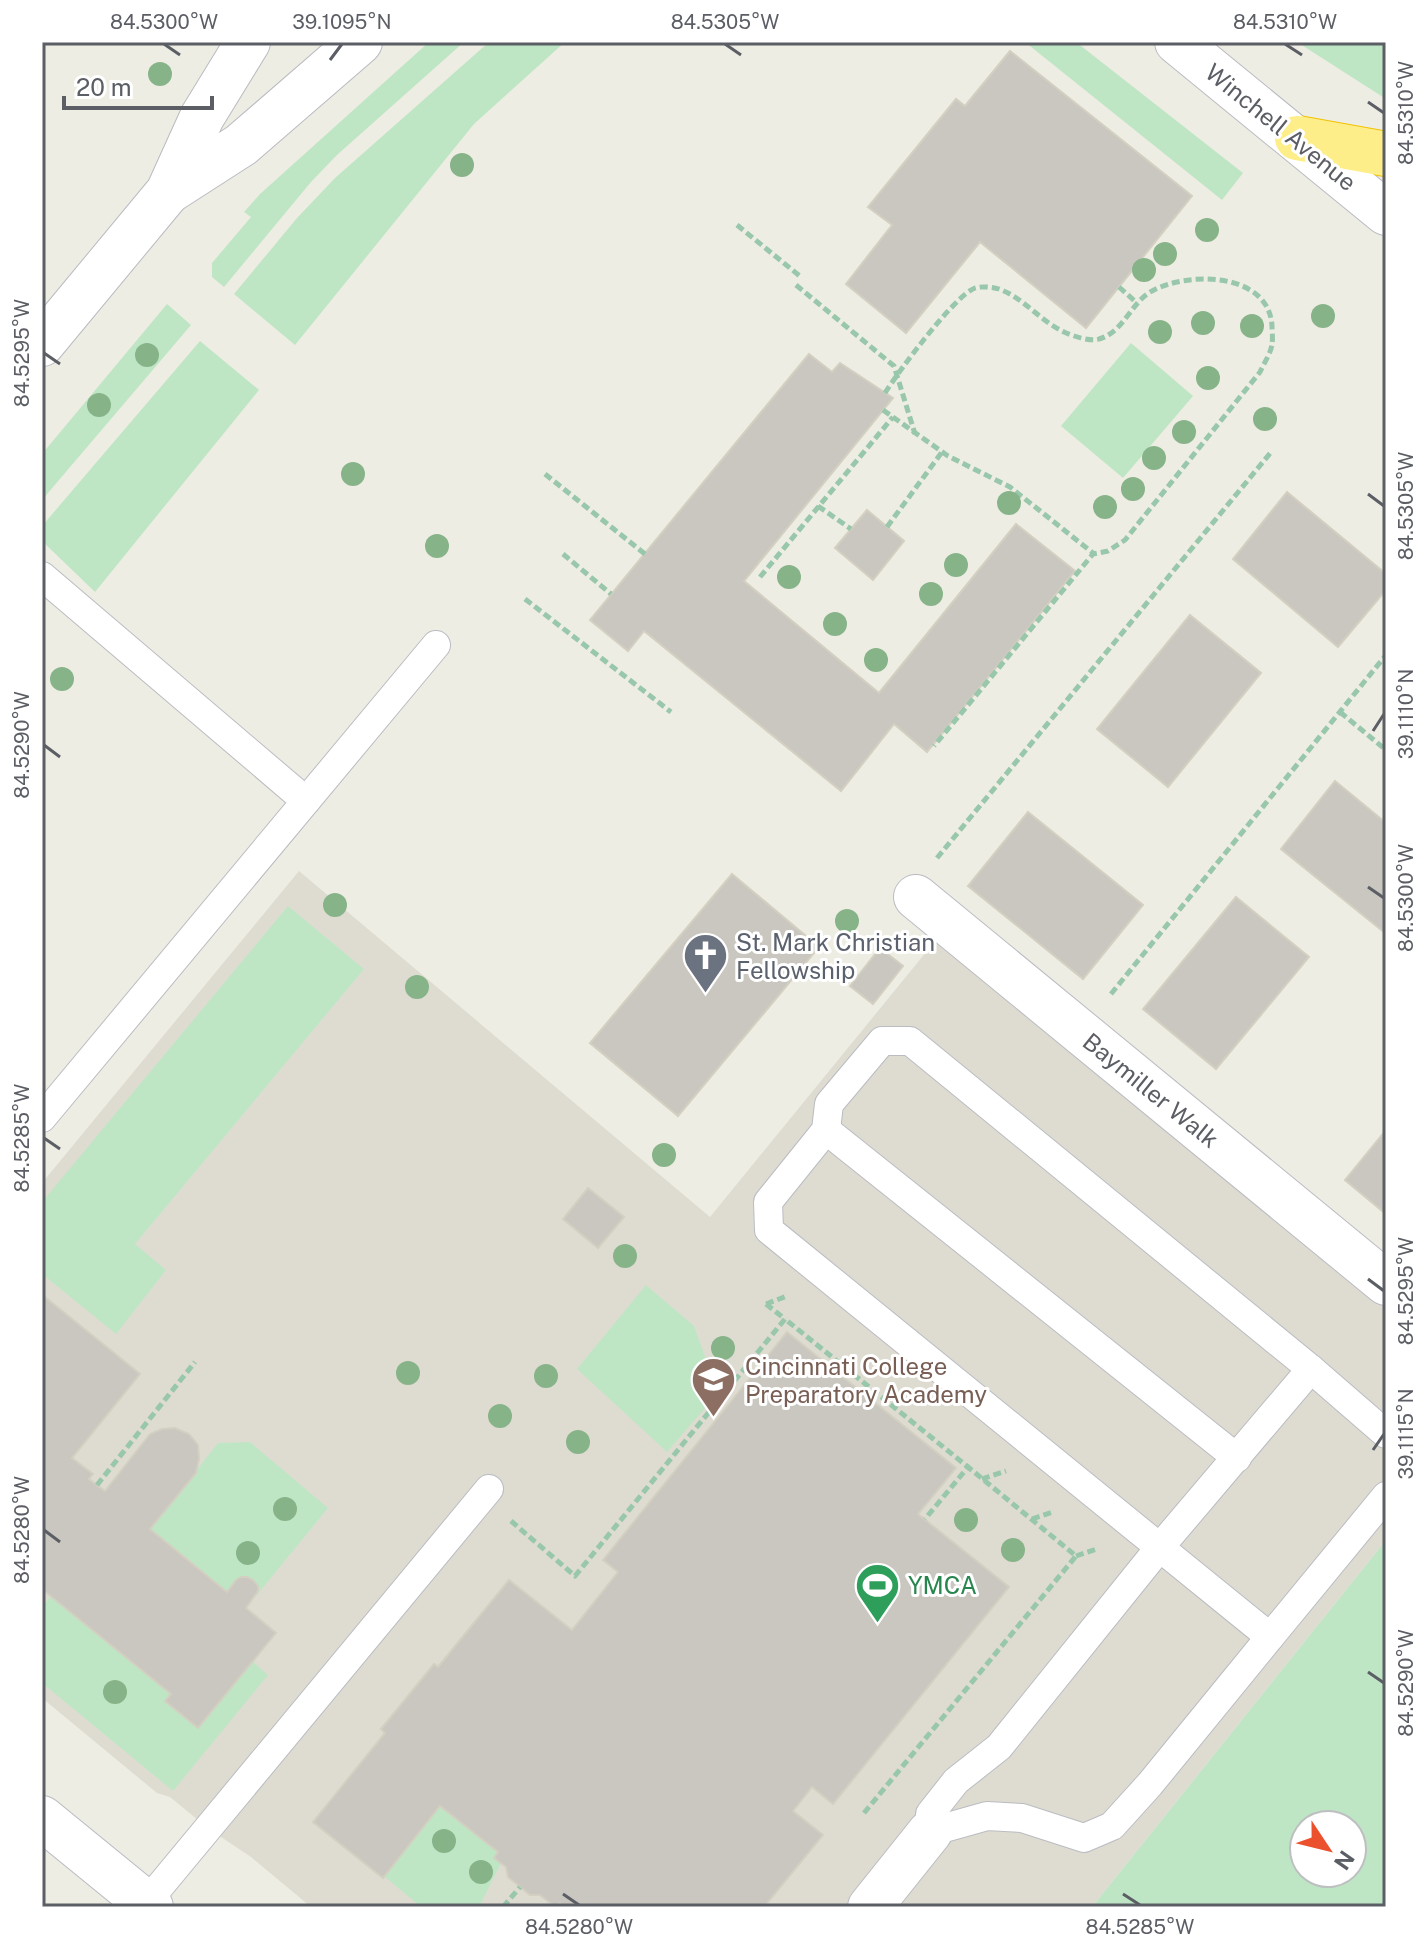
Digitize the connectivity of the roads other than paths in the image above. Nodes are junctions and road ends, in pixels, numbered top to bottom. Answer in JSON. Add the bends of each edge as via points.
{"nodes":[{"id":1,"x":248,"y":42,"type":"edge"},
{"id":2,"x":360,"y":42,"type":"edge"},
{"id":3,"x":1177,"y":42,"type":"edge"},
{"id":4,"x":1297,"y":138,"type":"junction"},
{"id":5,"x":1386,"y":154,"type":"edge"},
{"id":6,"x":168,"y":192,"type":"junction"},
{"id":7,"x":1386,"y":213,"type":"edge"},
{"id":8,"x":42,"y":344,"type":"edge"},
{"id":9,"x":42,"y":576,"type":"edge"},
{"id":10,"x":436,"y":645,"type":"dead end"},
{"id":11,"x":306,"y":801,"type":"junction"},
{"id":12,"x":916,"y":897,"type":"road end"},
{"id":13,"x":42,"y":1118,"type":"edge"},
{"id":14,"x":826,"y":1130,"type":"junction"},
{"id":15,"x":1386,"y":1283,"type":"edge"},
{"id":16,"x":1311,"y":1369,"type":"junction"},
{"id":17,"x":1386,"y":1434,"type":"edge"},
{"id":18,"x":1237,"y":1458,"type":"junction"},
{"id":19,"x":489,"y":1489,"type":"dead end"},
{"id":20,"x":1386,"y":1496,"type":"edge"},
{"id":21,"x":1160,"y":1547,"type":"junction"},
{"id":22,"x":1270,"y":1637,"type":"junction"},
{"id":23,"x":42,"y":1818,"type":"edge"},
{"id":24,"x":930,"y":1832,"type":"junction"},
{"id":25,"x":148,"y":1905,"type":"edge"},
{"id":26,"x":870,"y":1907,"type":"edge"}],
"edges":[{"from":1,"to":6,"type":"main road","via":[[202,117]]},
{"from":2,"to":6,"type":"main road","via":[[241,145]]},
{"from":3,"to":4,"type":"main road","name":"Winchell Avenue"},
{"from":4,"to":5,"type":"highway"},
{"from":4,"to":7,"type":"main road","name":"Winchell Avenue"},
{"from":6,"to":8,"type":"main road"},
{"from":9,"to":11,"type":"lane"},
{"from":10,"to":11,"type":"lane"},
{"from":11,"to":13,"type":"lane"},
{"from":12,"to":15,"type":"main road","name":"Baymiller Walk"},
{"from":14,"to":16,"type":"lane","via":[[829,1104],[882,1041],[910,1041]]},
{"from":14,"to":18,"type":"lane"},
{"from":14,"to":21,"type":"lane","via":[[768,1202],[769,1230]]},
{"from":16,"to":17,"type":"lane"},
{"from":16,"to":18,"type":"lane"},
{"from":18,"to":21,"type":"lane"},
{"from":19,"to":25,"type":"lane"},
{"from":20,"to":22,"type":"lane"},
{"from":21,"to":22,"type":"lane"},
{"from":21,"to":24,"type":"lane","via":[[999,1747],[956,1781],[930,1814]]},
{"from":22,"to":24,"type":"lane","via":[[1112,1826],[1084,1838],[1022,1818],[987,1816]]},
{"from":23,"to":25,"type":"main road"},
{"from":24,"to":26,"type":"main road"}]}
